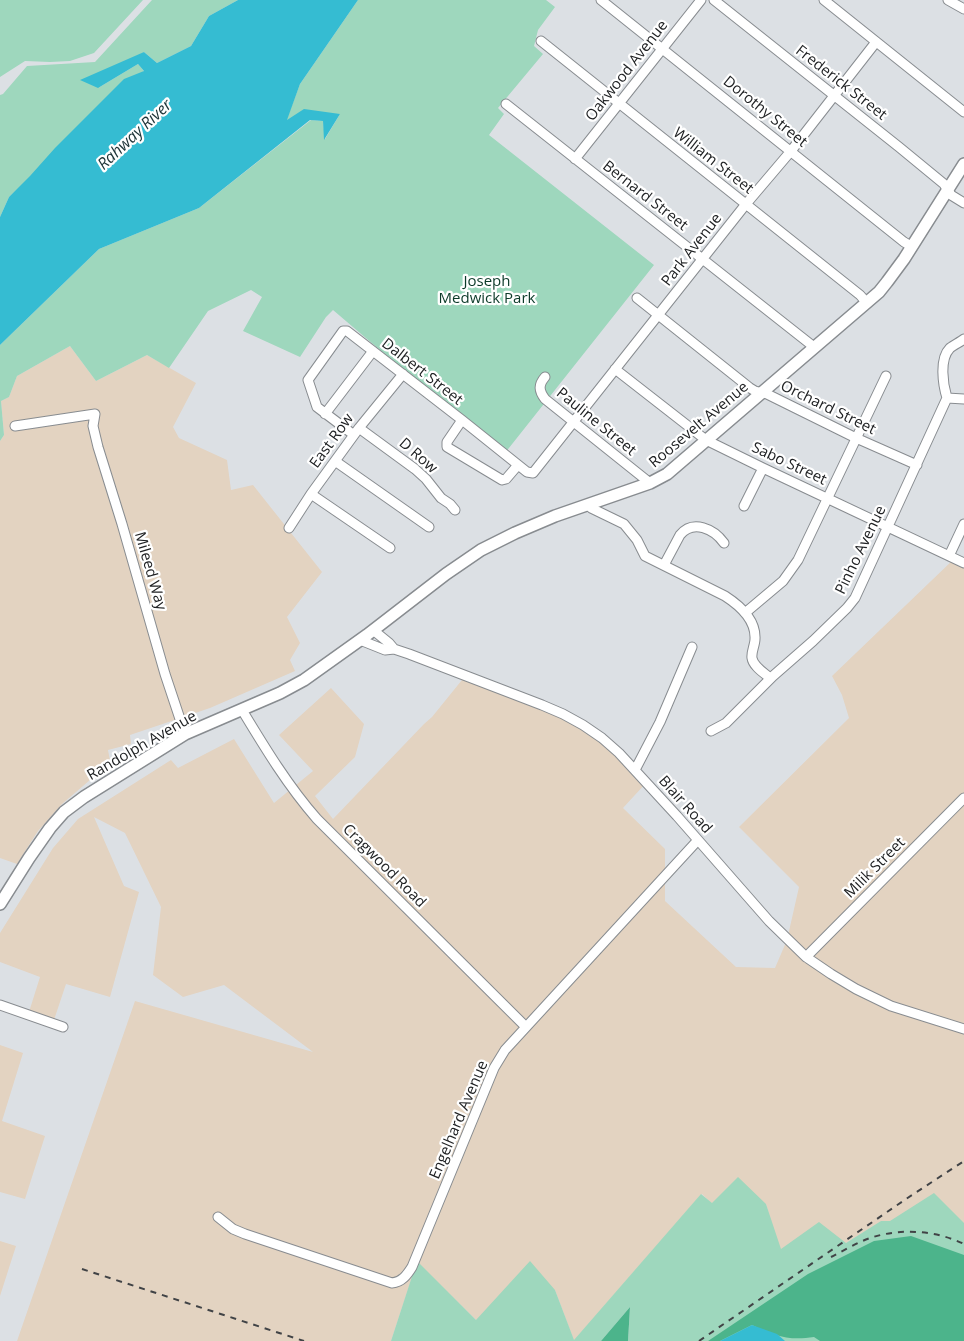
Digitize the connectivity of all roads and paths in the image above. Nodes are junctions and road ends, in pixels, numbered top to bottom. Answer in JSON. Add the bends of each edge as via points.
{"nodes":[{"id":1,"x":601,"y":0,"type":"edge"},
{"id":2,"x":701,"y":0,"type":"edge"},
{"id":3,"x":714,"y":0,"type":"edge"},
{"id":4,"x":824,"y":0,"type":"edge"},
{"id":5,"x":948,"y":0,"type":"edge"},
{"id":6,"x":964,"y":10,"type":"edge"},
{"id":7,"x":541,"y":41,"type":"dead end"},
{"id":8,"x":876,"y":42,"type":"junction"},
{"id":9,"x":663,"y":48,"type":"junction"},
{"id":10,"x":834,"y":95,"type":"junction"},
{"id":11,"x":506,"y":104,"type":"dead end"},
{"id":12,"x":619,"y":105,"type":"junction"},
{"id":13,"x":964,"y":112,"type":"edge"},
{"id":14,"x":791,"y":151,"type":"junction"},
{"id":15,"x":575,"y":159,"type":"junction"},
{"id":16,"x":964,"y":164,"type":"edge"},
{"id":17,"x":948,"y":189,"type":"junction"},
{"id":18,"x":964,"y":203,"type":"edge"},
{"id":19,"x":746,"y":204,"type":"junction"},
{"id":20,"x":911,"y":246,"type":"junction"},
{"id":21,"x":703,"y":259,"type":"junction"},
{"id":22,"x":637,"y":298,"type":"dead end"},
{"id":23,"x":867,"y":303,"type":"junction"},
{"id":24,"x":658,"y":316,"type":"junction"},
{"id":25,"x":964,"y":339,"type":"edge"},
{"id":26,"x":814,"y":347,"type":"junction"},
{"id":27,"x":373,"y":351,"type":"junction"},
{"id":28,"x":615,"y":369,"type":"junction"},
{"id":29,"x":403,"y":374,"type":"junction"},
{"id":30,"x":886,"y":376,"type":"dead end"},
{"id":31,"x":545,"y":377,"type":"dead end"},
{"id":32,"x":761,"y":392,"type":"junction"},
{"id":33,"x":947,"y":398,"type":"junction"},
{"id":34,"x":964,"y":399,"type":"edge"},
{"id":35,"x":325,"y":414,"type":"junction"},
{"id":36,"x":462,"y":420,"type":"junction"},
{"id":37,"x":574,"y":422,"type":"junction"},
{"id":38,"x":15,"y":426,"type":"dead end"},
{"id":39,"x":356,"y":431,"type":"junction"},
{"id":40,"x":856,"y":438,"type":"junction"},
{"id":41,"x":706,"y":440,"type":"junction"},
{"id":42,"x":335,"y":460,"type":"junction"},
{"id":43,"x":917,"y":464,"type":"junction"},
{"id":44,"x":518,"y":465,"type":"junction"},
{"id":45,"x":763,"y":468,"type":"junction"},
{"id":46,"x":530,"y":473,"type":"joint"},
{"id":47,"x":650,"y":483,"type":"junction"},
{"id":48,"x":311,"y":494,"type":"junction"},
{"id":49,"x":828,"y":498,"type":"junction"},
{"id":50,"x":590,"y":504,"type":"junction"},
{"id":51,"x":744,"y":506,"type":"dead end"},
{"id":52,"x":455,"y":510,"type":"dead end"},
{"id":53,"x":964,"y":524,"type":"edge"},
{"id":54,"x":429,"y":526,"type":"dead end"},
{"id":55,"x":888,"y":527,"type":"junction"},
{"id":56,"x":289,"y":528,"type":"dead end"},
{"id":57,"x":724,"y":543,"type":"dead end"},
{"id":58,"x":390,"y":548,"type":"dead end"},
{"id":59,"x":949,"y":556,"type":"junction"},
{"id":60,"x":964,"y":563,"type":"edge"},
{"id":61,"x":664,"y":565,"type":"junction"},
{"id":62,"x":745,"y":613,"type":"junction"},
{"id":63,"x":373,"y":630,"type":"junction"},
{"id":64,"x":360,"y":640,"type":"junction"},
{"id":65,"x":692,"y":647,"type":"dead end"},
{"id":66,"x":394,"y":649,"type":"junction"},
{"id":67,"x":770,"y":678,"type":"junction"},
{"id":68,"x":242,"y":710,"type":"junction"},
{"id":69,"x":711,"y":731,"type":"dead end"},
{"id":70,"x":185,"y":734,"type":"junction"},
{"id":71,"x":635,"y":770,"type":"junction"},
{"id":72,"x":964,"y":798,"type":"edge"},
{"id":73,"x":698,"y":840,"type":"junction"},
{"id":74,"x":0,"y":904,"type":"edge"},
{"id":75,"x":806,"y":957,"type":"junction"},
{"id":76,"x":0,"y":1005,"type":"edge"},
{"id":77,"x":63,"y":1027,"type":"dead end"},
{"id":78,"x":526,"y":1027,"type":"junction"},
{"id":79,"x":964,"y":1029,"type":"edge"},
{"id":80,"x":218,"y":1217,"type":"dead end"}],
"edges":[{"from":1,"to":9,"type":"street","name":"Dorothy Street"},
{"from":2,"to":9,"type":"street","name":"Oakwood Avenue"},
{"from":3,"to":10,"type":"street","name":"Frederick Street"},
{"from":4,"to":8,"type":"street"},
{"from":5,"to":6,"type":"street"},
{"from":7,"to":12,"type":"street","name":"William Street"},
{"from":8,"to":10,"type":"street","name":"Park Avenue"},
{"from":8,"to":13,"type":"street"},
{"from":9,"to":12,"type":"street","name":"Oakwood Avenue"},
{"from":9,"to":14,"type":"street","name":"Dorothy Street"},
{"from":10,"to":14,"type":"street","name":"Park Avenue"},
{"from":10,"to":17,"type":"street","name":"Frederick Street"},
{"from":11,"to":15,"type":"street","name":"Bernard Street"},
{"from":12,"to":15,"type":"street","name":"Oakwood Avenue"},
{"from":12,"to":19,"type":"street","name":"William Street"},
{"from":14,"to":19,"type":"street","name":"Park Avenue"},
{"from":14,"to":20,"type":"street","name":"Dorothy Street"},
{"from":15,"to":21,"type":"street","name":"Bernard Street"},
{"from":16,"to":17,"type":"main road","name":"Roosevelt Avenue"},
{"from":17,"to":18,"type":"street","name":"Frederick Street"},
{"from":17,"to":20,"type":"main road","name":"Roosevelt Avenue"},
{"from":19,"to":21,"type":"street","name":"Park Avenue"},
{"from":19,"to":23,"type":"street","name":"William Street"},
{"from":20,"to":23,"type":"main road","name":"Roosevelt Avenue","via":[[887,282]]},
{"from":21,"to":24,"type":"street","name":"Park Avenue"},
{"from":21,"to":26,"type":"street","name":"Bernard Street"},
{"from":22,"to":24,"type":"street","name":"Orchard Street"},
{"from":23,"to":26,"type":"main road","name":"Roosevelt Avenue"},
{"from":24,"to":28,"type":"street","name":"Park Avenue"},
{"from":24,"to":32,"type":"street","name":"Orchard Street","via":[[750,388]]},
{"from":25,"to":33,"type":"street","via":[[950,348],[944,357]]},
{"from":26,"to":32,"type":"main road","name":"Roosevelt Avenue"},
{"from":27,"to":29,"type":"street","name":"Dalbert Street"},
{"from":27,"to":35,"type":"street"},
{"from":27,"to":35,"type":"street","name":"Dalbert Street","via":[[343,331],[308,380],[317,407]]},
{"from":28,"to":37,"type":"street","name":"Park Avenue"},
{"from":28,"to":41,"type":"street","name":"Sabo Street"},
{"from":29,"to":36,"type":"street","name":"Dalbert Street"},
{"from":29,"to":39,"type":"street","name":"East Row"},
{"from":30,"to":40,"type":"street"},
{"from":31,"to":37,"type":"street","name":"Pauline Street","via":[[540,382],[541,394]]},
{"from":32,"to":40,"type":"street","name":"Orchard Street"},
{"from":32,"to":41,"type":"main road","name":"Roosevelt Avenue"},
{"from":33,"to":34,"type":"street"},
{"from":33,"to":43,"type":"street","name":"Pinho Avenue"},
{"from":35,"to":39,"type":"street"},
{"from":36,"to":44,"type":"street","name":"Dalbert Street"},
{"from":36,"to":44,"type":"street","via":[[446,442],[447,447],[502,480]]},
{"from":37,"to":46,"type":"street","name":"Park Avenue"},
{"from":37,"to":47,"type":"street","name":"Pauline Street"},
{"from":38,"to":70,"type":"street","name":"Mileed Way","via":[[95,414],[93,426],[98,447]]},
{"from":39,"to":42,"type":"street","name":"East Row"},
{"from":39,"to":52,"type":"street","name":"D Row","via":[[415,469]]},
{"from":40,"to":43,"type":"street","name":"Orchard Street"},
{"from":40,"to":49,"type":"street"},
{"from":41,"to":45,"type":"street","name":"Sabo Street"},
{"from":41,"to":47,"type":"main road","name":"Roosevelt Avenue","via":[[667,474]]},
{"from":42,"to":48,"type":"street","name":"East Row"},
{"from":42,"to":54,"type":"street"},
{"from":43,"to":55,"type":"street","name":"Pinho Avenue"},
{"from":44,"to":46,"type":"street","name":"Dalbert Street"},
{"from":45,"to":49,"type":"street","name":"Sabo Street"},
{"from":45,"to":51,"type":"street"},
{"from":47,"to":50,"type":"main road","name":"Roosevelt Avenue"},
{"from":48,"to":56,"type":"street","name":"East Row"},
{"from":48,"to":58,"type":"street"},
{"from":49,"to":55,"type":"street","name":"Sabo Street"},
{"from":49,"to":62,"type":"street","via":[[798,560],[784,581]]},
{"from":50,"to":61,"type":"street","via":[[591,508],[624,524],[645,556]]},
{"from":50,"to":63,"type":"main road","name":"Roosevelt Avenue","via":[[514,533],[481,550]]},
{"from":53,"to":59,"type":"street"},
{"from":55,"to":59,"type":"street","name":"Sabo Street"},
{"from":55,"to":67,"type":"street","name":"Pinho Avenue","via":[[855,598],[814,641]]},
{"from":57,"to":61,"type":"street","via":[[718,534],[707,528],[691,528],[680,536]]},
{"from":59,"to":60,"type":"street","name":"Sabo Street"},
{"from":61,"to":62,"type":"street","via":[[732,600]]},
{"from":62,"to":67,"type":"street","via":[[755,633],[752,658]]},
{"from":63,"to":64,"type":"main road","name":"Roosevelt Avenue"},
{"from":63,"to":66,"type":"street"},
{"from":64,"to":66,"type":"street","name":"Blair Road","via":[[385,650]]},
{"from":64,"to":68,"type":"main road","name":"Randolph Avenue","via":[[288,690]]},
{"from":65,"to":71,"type":"street","via":[[660,722]]},
{"from":66,"to":71,"type":"street","name":"Blair Road","via":[[563,714],[602,738]]},
{"from":67,"to":69,"type":"street","name":"Pinho Avenue","via":[[726,724]]},
{"from":68,"to":70,"type":"main road","name":"Randolph Avenue"},
{"from":68,"to":78,"type":"street","name":"Cragwood Road","via":[[306,807]]},
{"from":70,"to":74,"type":"main road","name":"Randolph Avenue","via":[[84,796],[64,812],[44,835]]},
{"from":71,"to":73,"type":"street","name":"Blair Road"},
{"from":72,"to":75,"type":"street","name":"Milik Street"},
{"from":73,"to":75,"type":"street","name":"Blair Road","via":[[769,921]]},
{"from":73,"to":78,"type":"street","name":"Engelhard Avenue"},
{"from":75,"to":79,"type":"street","name":"Blair Road","via":[[856,989],[891,1006]]},
{"from":76,"to":77,"type":"street"},
{"from":78,"to":80,"type":"street","name":"Engelhard Avenue","via":[[494,1068],[412,1267],[402,1280],[392,1283],[262,1241],[233,1230]]}]}
